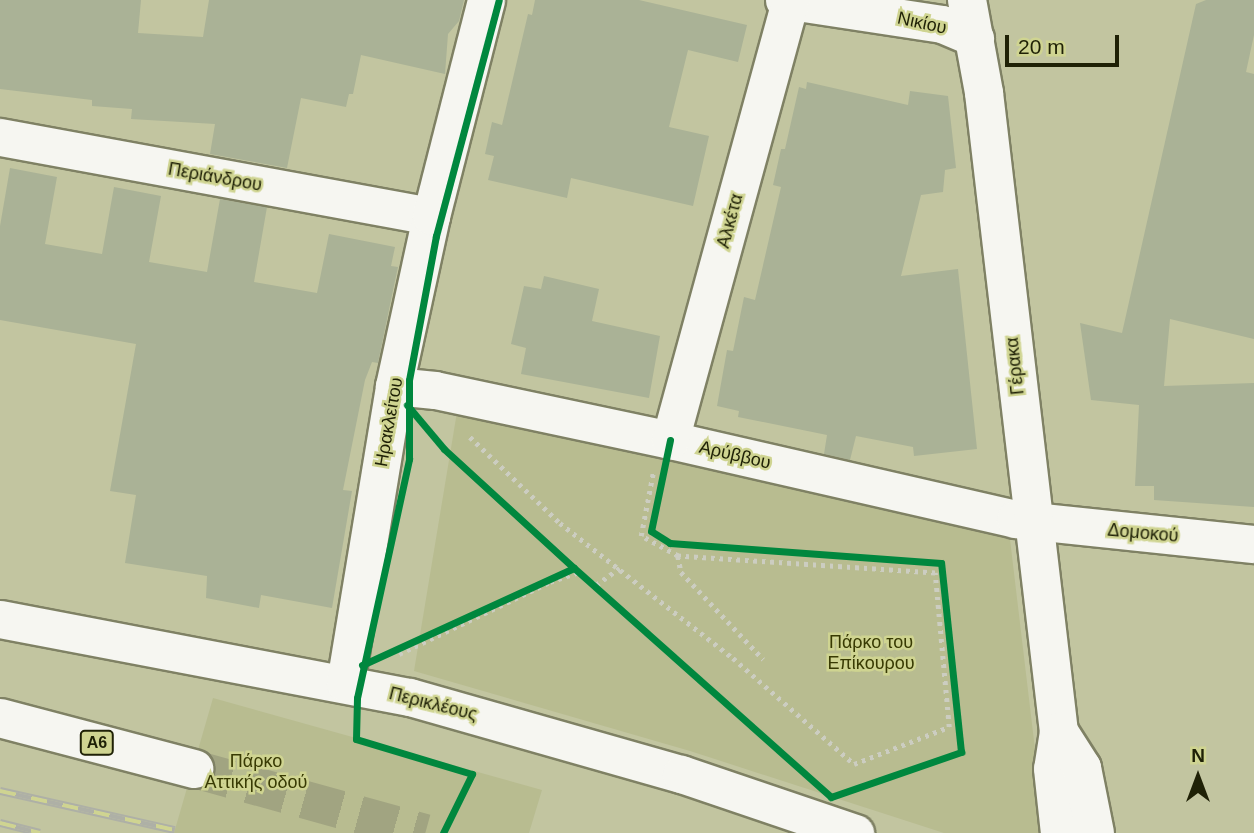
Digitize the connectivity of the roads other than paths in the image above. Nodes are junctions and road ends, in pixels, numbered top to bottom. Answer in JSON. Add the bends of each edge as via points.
{"nodes":[{"id":1,"x":486,"y":0,"type":"edge"},
{"id":2,"x":784,"y":0,"type":"edge"},
{"id":3,"x":967,"y":0,"type":"edge"},
{"id":4,"x":790,"y":1,"type":"edge"},
{"id":5,"x":975,"y":38,"type":"junction"},
{"id":6,"x":0,"y":137,"type":"edge"},
{"id":7,"x":431,"y":216,"type":"junction"},
{"id":8,"x":394,"y":386,"type":"junction"},
{"id":9,"x":665,"y":439,"type":"junction"},
{"id":10,"x":1033,"y":523,"type":"junction"},
{"id":11,"x":1254,"y":544,"type":"edge"},
{"id":12,"x":0,"y":619,"type":"edge"},
{"id":13,"x":352,"y":685,"type":"junction"},
{"id":14,"x":0,"y":718,"type":"edge"},
{"id":15,"x":1059,"y":732,"type":"junction"},
{"id":16,"x":194,"y":769,"type":"tunnel mouth"},
{"id":17,"x":855,"y":833,"type":"edge"},
{"id":18,"x":1060,"y":833,"type":"edge"},
{"id":19,"x":1095,"y":833,"type":"edge"}],
"edges":[{"from":1,"to":7,"type":"street","name":"Ηρακλείτου"},
{"from":2,"to":4,"type":"street","name":"Νικίου"},
{"from":3,"to":5,"type":"main road","name":"Γέρακα"},
{"from":4,"to":5,"type":"street","name":"Νικίου","via":[[942,24]]},
{"from":4,"to":9,"type":"street","name":"Αλκέτα"},
{"from":5,"to":10,"type":"main road","name":"Γέρακα"},
{"from":6,"to":7,"type":"street","name":"Περιάνδρου"},
{"from":7,"to":8,"type":"street","name":"Ηρακλείτου"},
{"from":8,"to":9,"type":"street","name":"Αρύββου","via":[[435,390]]},
{"from":8,"to":13,"type":"street","name":"Ηρακλείτου"},
{"from":9,"to":10,"type":"street","name":"Αρύββου"},
{"from":10,"to":11,"type":"street","name":"Δομοκού"},
{"from":10,"to":15,"type":"main road","name":"Γέρακα"},
{"from":12,"to":13,"type":"street","name":"Περικλέους"},
{"from":13,"to":17,"type":"street","name":"Περικλέους","via":[[541,732]]},
{"from":14,"to":16,"type":"main road","number":"Α6"},
{"from":15,"to":18,"type":"main road","name":"Γέρακα","via":[[1053,769]]},
{"from":15,"to":19,"type":"main road","name":"Γέρακα","via":[[1082,768]]}]}
